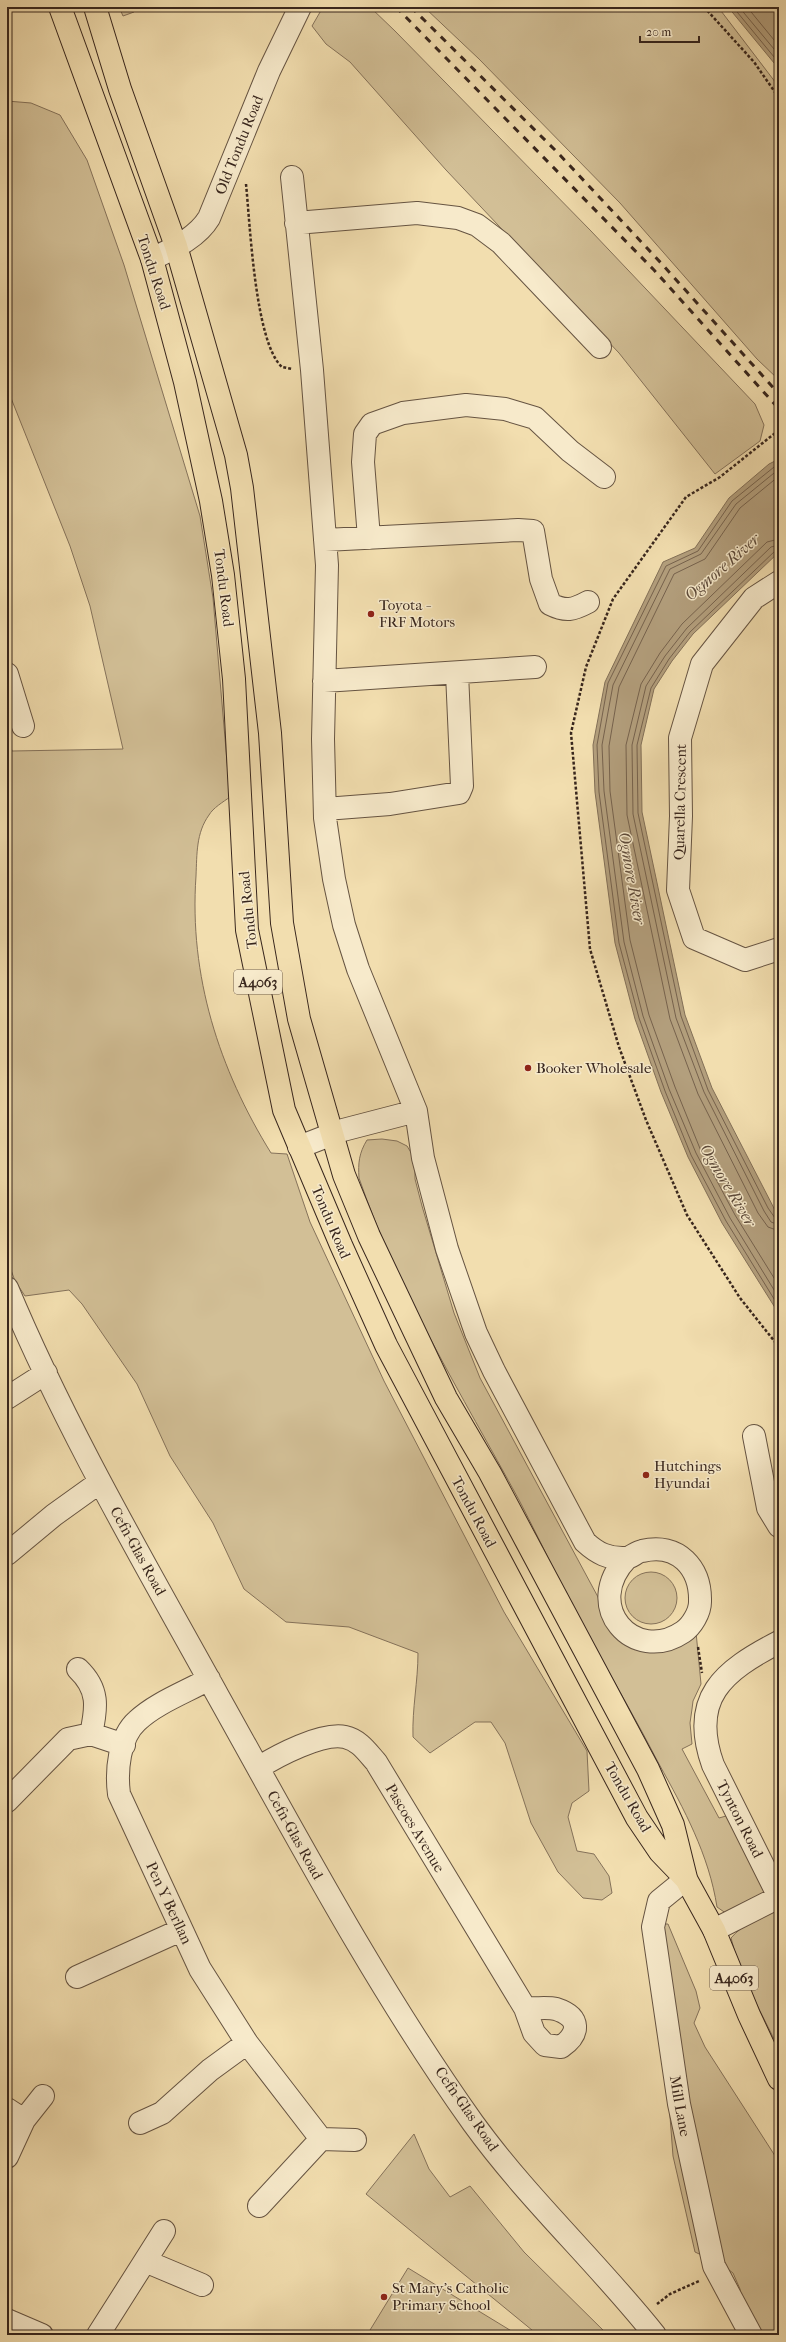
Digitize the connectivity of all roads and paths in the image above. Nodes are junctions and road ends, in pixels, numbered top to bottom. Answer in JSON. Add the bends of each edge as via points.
{"nodes":[{"id":1,"x":60,"y":7,"type":"edge"},
{"id":2,"x":95,"y":7,"type":"edge"},
{"id":3,"x":300,"y":7,"type":"edge"},
{"id":4,"x":704,"y":7,"type":"edge"},
{"id":5,"x":779,"y":98,"type":"edge"},
{"id":6,"x":245,"y":176,"type":"dead end"},
{"id":7,"x":292,"y":177,"type":"dead end"},
{"id":8,"x":296,"y":223,"type":"junction"},
{"id":9,"x":176,"y":246,"type":"junction"},
{"id":10,"x":152,"y":259,"type":"junction"},
{"id":11,"x":600,"y":347,"type":"dead end"},
{"id":12,"x":312,"y":370,"type":"junction"},
{"id":13,"x":779,"y":430,"type":"edge"},
{"id":14,"x":604,"y":477,"type":"dead end"},
{"id":15,"x":369,"y":538,"type":"junction"},
{"id":16,"x":325,"y":540,"type":"junction"},
{"id":17,"x":779,"y":582,"type":"edge"},
{"id":18,"x":588,"y":602,"type":"dead end"},
{"id":19,"x":535,"y":667,"type":"dead end"},
{"id":20,"x":457,"y":673,"type":"junction"},
{"id":21,"x":7,"y":674,"type":"edge"},
{"id":22,"x":324,"y":681,"type":"junction"},
{"id":23,"x":23,"y":726,"type":"dead end"},
{"id":24,"x":325,"y":809,"type":"junction"},
{"id":25,"x":779,"y":948,"type":"edge"},
{"id":26,"x":416,"y":1111,"type":"junction"},
{"id":27,"x":333,"y":1134,"type":"junction"},
{"id":28,"x":299,"y":1147,"type":"junction"},
{"id":29,"x":7,"y":1288,"type":"edge"},
{"id":30,"x":779,"y":1347,"type":"edge"},
{"id":31,"x":46,"y":1373,"type":"junction"},
{"id":32,"x":7,"y":1398,"type":"edge"},
{"id":33,"x":754,"y":1436,"type":"dead end"},
{"id":34,"x":100,"y":1482,"type":"junction"},
{"id":35,"x":779,"y":1526,"type":"edge"},
{"id":36,"x":7,"y":1554,"type":"edge"},
{"id":37,"x":627,"y":1558,"type":"junction"},
{"id":38,"x":779,"y":1642,"type":"edge"},
{"id":39,"x":78,"y":1669,"type":"dead end"},
{"id":40,"x":209,"y":1679,"type":"junction"},
{"id":41,"x":91,"y":1734,"type":"junction"},
{"id":42,"x":124,"y":1745,"type":"junction"},
{"id":43,"x":258,"y":1768,"type":"junction"},
{"id":44,"x":7,"y":1801,"type":"edge"},
{"id":45,"x":686,"y":1879,"type":"junction"},
{"id":46,"x":779,"y":1897,"type":"edge"},
{"id":47,"x":180,"y":1930,"type":"junction"},
{"id":48,"x":714,"y":1930,"type":"junction"},
{"id":49,"x":77,"y":1977,"type":"dead end"},
{"id":50,"x":525,"y":2008,"type":"dead end"},
{"id":51,"x":247,"y":2043,"type":"junction"},
{"id":52,"x":779,"y":2079,"type":"edge"},
{"id":53,"x":43,"y":2096,"type":"dead end"},
{"id":54,"x":15,"y":2114,"type":"edge"},
{"id":55,"x":140,"y":2123,"type":"dead end"},
{"id":56,"x":321,"y":2139,"type":"junction"},
{"id":57,"x":356,"y":2140,"type":"dead end"},
{"id":58,"x":7,"y":2157,"type":"edge"},
{"id":59,"x":259,"y":2206,"type":"dead end"},
{"id":60,"x":164,"y":2231,"type":"dead end"},
{"id":61,"x":145,"y":2261,"type":"junction"},
{"id":62,"x":718,"y":2273,"type":"junction"},
{"id":63,"x":202,"y":2285,"type":"dead end"},
{"id":64,"x":670,"y":2294,"type":"dead end"},
{"id":65,"x":7,"y":2320,"type":"edge"},
{"id":66,"x":42,"y":2335,"type":"edge"},
{"id":67,"x":98,"y":2335,"type":"edge"},
{"id":68,"x":655,"y":2335,"type":"edge"},
{"id":69,"x":750,"y":2335,"type":"edge"}],
"edges":[{"from":1,"to":10,"type":"main road","name":"Tondu Road","number":"A4063"},
{"from":2,"to":9,"type":"main road","name":"Tondu Road","number":"A4063","via":[[120,89]]},
{"from":3,"to":9,"type":"street","name":"Old Tondu Road","via":[[268,71],[209,218],[201,229]]},
{"from":4,"to":5,"type":"path","via":[[754,62]]},
{"from":6,"to":12,"type":"path","via":[[254,284],[271,353],[282,367]]},
{"from":7,"to":8,"type":"street"},
{"from":8,"to":11,"type":"street","via":[[417,213],[458,218],[477,225],[501,243]]},
{"from":8,"to":12,"type":"street"},
{"from":9,"to":10,"type":"street","name":"Old Tondu Road"},
{"from":9,"to":27,"type":"main road","name":"Tondu Road","number":"A4063","via":[[236,455],[242,488],[270,733],[282,923],[299,1019]]},
{"from":10,"to":28,"type":"main road","name":"Tondu Road","number":"A4063","via":[[185,382],[211,501],[223,575],[234,679],[247,930],[284,1110]]},
{"from":12,"to":16,"type":"street"},
{"from":13,"to":30,"type":"path","via":[[720,477],[686,497],[614,599],[586,667],[571,733],[590,949],[619,1047],[646,1120],[687,1215],[740,1298]]},
{"from":14,"to":15,"type":"street","via":[[570,451],[535,418],[504,409],[466,405],[402,413],[372,424],[364,434],[363,462]]},
{"from":15,"to":16,"type":"street"},
{"from":15,"to":18,"type":"street","via":[[518,530],[533,532],[541,579],[550,604],[561,610],[571,610]]},
{"from":16,"to":22,"type":"street","via":[[327,565]]},
{"from":17,"to":25,"type":"street","name":"Quarella Crescent","via":[[754,598],[702,664],[680,738],[681,816],[678,890],[694,938],[745,960]]},
{"from":19,"to":20,"type":"street"},
{"from":20,"to":22,"type":"street"},
{"from":20,"to":24,"type":"street","via":[[462,786],[459,793],[390,804]]},
{"from":21,"to":23,"type":"street"},
{"from":22,"to":24,"type":"street"},
{"from":24,"to":26,"type":"street","via":[[334,880],[344,925],[358,969]]},
{"from":26,"to":27,"type":"street"},
{"from":26,"to":37,"type":"street","via":[[423,1158],[446,1249],[462,1296],[494,1371],[585,1542],[597,1554]]},
{"from":27,"to":28,"type":"street"},
{"from":27,"to":45,"type":"main road","name":"Tondu Road","number":"A4063","via":[[344,1175],[369,1236],[446,1398],[490,1473],[648,1769],[674,1825]]},
{"from":28,"to":45,"type":"main road","name":"Tondu Road","number":"A4063","via":[[386,1345],[637,1818],[660,1852]]},
{"from":29,"to":31,"type":"street","name":"Cefn-Glas Road"},
{"from":31,"to":32,"type":"street"},
{"from":31,"to":34,"type":"street","name":"Cefn-Glas Road"},
{"from":33,"to":35,"type":"street","via":[[768,1508]]},
{"from":34,"to":36,"type":"street","via":[[54,1515]]},
{"from":34,"to":40,"type":"street","name":"Cefn-Glas Road"},
{"from":37,"to":37,"type":"street","via":[[641,1551],[666,1550],[681,1557],[695,1572],[700,1587],[700,1606],[694,1620],[685,1631],[671,1640],[652,1642],[636,1639],[617,1624],[610,1610],[608,1593],[616,1569]]},
{"from":38,"to":46,"type":"street","name":"Tynton Road","via":[[729,1672],[722,1679],[708,1704],[706,1718],[708,1751],[713,1766]]},
{"from":39,"to":41,"type":"street","via":[[88,1678],[94,1691],[94,1720]]},
{"from":40,"to":42,"type":"street","name":"Pen Y Berllan","via":[[135,1722]]},
{"from":40,"to":43,"type":"street","name":"Cefn-Glas Road"},
{"from":41,"to":42,"type":"street"},
{"from":41,"to":44,"type":"street","via":[[68,1739]]},
{"from":42,"to":47,"type":"street","name":"Pen Y Berllan","via":[[117,1778],[119,1794]]},
{"from":43,"to":50,"type":"street","name":"Pascoes Avenue","via":[[276,1756],[336,1736],[346,1737],[360,1744],[376,1762]]},
{"from":43,"to":68,"type":"street","name":"Cefn-Glas Road","via":[[317,1874],[400,2012],[474,2123],[530,2195]]},
{"from":45,"to":48,"type":"main road","name":"Tondu Road","number":"A4063"},
{"from":45,"to":62,"type":"street","name":"Mill Lane","via":[[659,1902],[653,1927],[679,2104],[714,2266]]},
{"from":46,"to":48,"type":"street"},
{"from":47,"to":49,"type":"street"},
{"from":47,"to":51,"type":"street","name":"Pen Y Berllan","via":[[200,1969]]},
{"from":48,"to":52,"type":"main road","name":"Tondu Road","number":"A4063"},
{"from":51,"to":55,"type":"street","via":[[210,2070],[162,2113]]},
{"from":51,"to":56,"type":"street","name":"Pen Y Berllan"},
{"from":53,"to":54,"type":"street"},
{"from":54,"to":58,"type":"street"},
{"from":56,"to":57,"type":"street"},
{"from":56,"to":59,"type":"street"},
{"from":60,"to":61,"type":"street"},
{"from":61,"to":63,"type":"street"},
{"from":61,"to":67,"type":"street"},
{"from":62,"to":64,"type":"path"},
{"from":62,"to":69,"type":"street","name":"Mill Lane"},
{"from":65,"to":66,"type":"street"}]}
